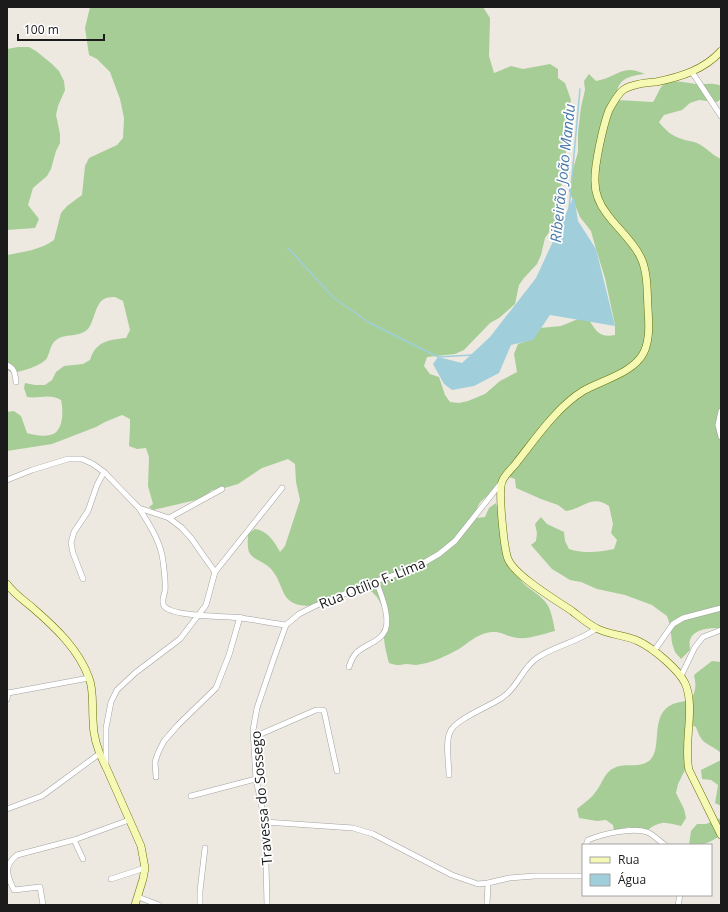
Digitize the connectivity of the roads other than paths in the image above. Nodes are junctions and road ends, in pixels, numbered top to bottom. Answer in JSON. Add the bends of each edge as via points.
{"nodes":[{"id":1,"x":721,"y":51,"type":"edge"},
{"id":2,"x":692,"y":72,"type":"junction"},
{"id":3,"x":721,"y":116,"type":"edge"},
{"id":4,"x":7,"y":365,"type":"edge"},
{"id":5,"x":16,"y":382,"type":"dead end"},
{"id":6,"x":721,"y":411,"type":"edge"},
{"id":7,"x":721,"y":437,"type":"edge"},
{"id":8,"x":104,"y":472,"type":"junction"},
{"id":9,"x":7,"y":480,"type":"edge"},
{"id":10,"x":502,"y":482,"type":"junction"},
{"id":11,"x":282,"y":488,"type":"dead end"},
{"id":12,"x":222,"y":489,"type":"dead end"},
{"id":13,"x":139,"y":508,"type":"junction"},
{"id":14,"x":169,"y":518,"type":"junction"},
{"id":15,"x":215,"y":572,"type":"junction"},
{"id":16,"x":83,"y":579,"type":"dead end"},
{"id":17,"x":376,"y":581,"type":"junction"},
{"id":18,"x":8,"y":586,"type":"edge"},
{"id":19,"x":721,"y":608,"type":"edge"},
{"id":20,"x":199,"y":615,"type":"junction"},
{"id":21,"x":240,"y":617,"type":"junction"},
{"id":22,"x":286,"y":625,"type":"junction"},
{"id":23,"x":597,"y":628,"type":"junction"},
{"id":24,"x":721,"y":630,"type":"edge"},
{"id":25,"x":654,"y":651,"type":"junction"},
{"id":26,"x":349,"y":667,"type":"dead end"},
{"id":27,"x":681,"y":676,"type":"junction"},
{"id":28,"x":90,"y":678,"type":"junction"},
{"id":29,"x":8,"y":692,"type":"edge"},
{"id":30,"x":7,"y":699,"type":"edge"},
{"id":31,"x":254,"y":737,"type":"junction"},
{"id":32,"x":99,"y":754,"type":"junction"},
{"id":33,"x":106,"y":767,"type":"junction"},
{"id":34,"x":337,"y":771,"type":"dead end"},
{"id":35,"x":449,"y":775,"type":"dead end"},
{"id":36,"x":156,"y":776,"type":"dead end"},
{"id":37,"x":256,"y":779,"type":"junction"},
{"id":38,"x":190,"y":796,"type":"dead end"},
{"id":39,"x":7,"y":809,"type":"edge"},
{"id":40,"x":129,"y":820,"type":"junction"},
{"id":41,"x":265,"y":822,"type":"junction"},
{"id":42,"x":721,"y":835,"type":"edge"},
{"id":43,"x":74,"y":840,"type":"junction"},
{"id":44,"x":586,"y":844,"type":"edge"},
{"id":45,"x":664,"y":844,"type":"edge"},
{"id":46,"x":205,"y":848,"type":"dead end"},
{"id":47,"x":83,"y":859,"type":"dead end"},
{"id":48,"x":145,"y":868,"type":"junction"},
{"id":49,"x":582,"y":876,"type":"edge"},
{"id":50,"x":111,"y":879,"type":"dead end"},
{"id":51,"x":488,"y":884,"type":"junction"},
{"id":52,"x":138,"y":897,"type":"junction"},
{"id":53,"x":43,"y":905,"type":"edge"},
{"id":54,"x":135,"y":905,"type":"edge"},
{"id":55,"x":160,"y":905,"type":"edge"},
{"id":56,"x":200,"y":905,"type":"edge"},
{"id":57,"x":267,"y":905,"type":"edge"},
{"id":58,"x":487,"y":905,"type":"edge"}],
"edges":[{"from":1,"to":2,"type":"street","via":[[714,59]]},
{"from":2,"to":3,"type":"street"},
{"from":2,"to":10,"type":"street","via":[[625,89],[608,112],[598,149],[595,182],[598,198],[606,213],[633,245],[643,264],[649,324],[645,350],[639,361],[631,367],[582,392],[566,405],[538,435]]},
{"from":4,"to":5,"type":"street","via":[[15,372]]},
{"from":6,"to":7,"type":"street","via":[[718,425]]},
{"from":8,"to":9,"type":"street","via":[[82,459],[68,459]]},
{"from":8,"to":13,"type":"street"},
{"from":8,"to":16,"type":"street","via":[[71,543]]},
{"from":10,"to":17,"type":"street","name":"Rua Otílio F. Lima","via":[[455,541],[439,554],[415,568]]},
{"from":10,"to":23,"type":"street","via":[[504,537],[510,564],[534,585]]},
{"from":11,"to":15,"type":"street"},
{"from":12,"to":14,"type":"street"},
{"from":13,"to":14,"type":"street"},
{"from":13,"to":20,"type":"street","via":[[150,524],[163,559],[163,605],[171,610]]},
{"from":14,"to":15,"type":"street","via":[[191,538]]},
{"from":15,"to":20,"type":"street","via":[[206,605]]},
{"from":17,"to":22,"type":"street","name":"Rua Otílio F. Lima","via":[[315,606],[299,614]]},
{"from":17,"to":26,"type":"street","via":[[383,600],[387,628],[378,639],[354,654]]},
{"from":18,"to":28,"type":"street","via":[[66,640]]},
{"from":19,"to":25,"type":"street","via":[[683,618],[674,624]]},
{"from":20,"to":21,"type":"street"},
{"from":20,"to":33,"type":"street","via":[[180,639],[135,673],[118,690],[111,702],[106,728]]},
{"from":21,"to":22,"type":"street"},
{"from":21,"to":36,"type":"street","via":[[216,688],[164,741],[155,762]]},
{"from":22,"to":31,"type":"street","name":"Travessa do Sossego","via":[[257,708]]},
{"from":23,"to":25,"type":"street","via":[[638,641]]},
{"from":23,"to":35,"type":"street","via":[[536,659],[504,697],[454,727],[449,732]]},
{"from":24,"to":27,"type":"street","via":[[703,637],[695,647]]},
{"from":25,"to":27,"type":"street"},
{"from":27,"to":42,"type":"street","via":[[689,696],[686,759]]},
{"from":28,"to":29,"type":"street"},
{"from":28,"to":32,"type":"street","via":[[93,722]]},
{"from":29,"to":30,"type":"street"},
{"from":31,"to":34,"type":"street","via":[[320,709],[323,710]]},
{"from":31,"to":37,"type":"street","name":"Travessa do Sossego"},
{"from":32,"to":33,"type":"street"},
{"from":32,"to":39,"type":"street","via":[[42,796]]},
{"from":33,"to":40,"type":"street"},
{"from":37,"to":38,"type":"street"},
{"from":37,"to":41,"type":"street","name":"Travessa do Sossego"},
{"from":40,"to":43,"type":"street"},
{"from":40,"to":48,"type":"street","via":[[141,846]]},
{"from":41,"to":51,"type":"street","via":[[352,828],[373,834],[452,875],[478,884]]},
{"from":41,"to":57,"type":"street","name":"Travessa do Sossego"},
{"from":43,"to":47,"type":"street"},
{"from":43,"to":53,"type":"street","via":[[17,854],[11,859],[7,875],[14,890],[40,887]]},
{"from":44,"to":45,"type":"street","via":[[588,840],[594,838],[635,830],[646,832]]},
{"from":46,"to":56,"type":"street"},
{"from":48,"to":50,"type":"street"},
{"from":48,"to":52,"type":"street"},
{"from":49,"to":51,"type":"street","via":[[509,878]]},
{"from":51,"to":58,"type":"street"},
{"from":52,"to":54,"type":"street"},
{"from":52,"to":55,"type":"street"}]}
